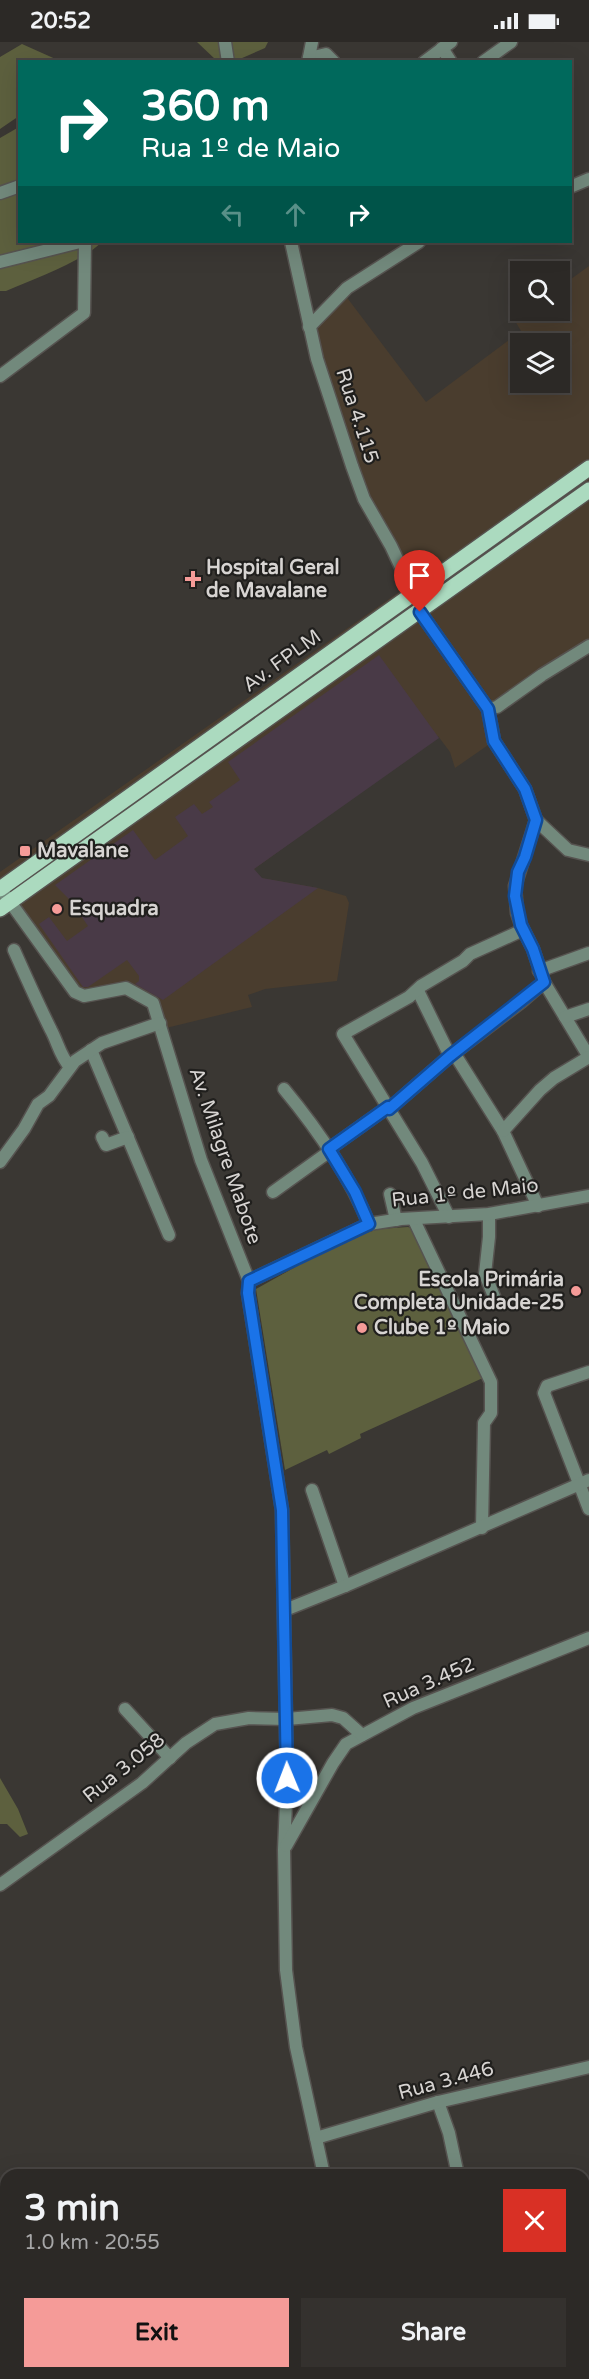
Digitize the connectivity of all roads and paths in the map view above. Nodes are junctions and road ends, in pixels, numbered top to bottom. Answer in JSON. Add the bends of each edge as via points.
{"nodes":[{"id":1,"x":225,"y":42,"type":"edge"},
{"id":2,"x":312,"y":42,"type":"edge"},
{"id":3,"x":511,"y":42,"type":"edge"},
{"id":4,"x":446,"y":45,"type":"edge"},
{"id":5,"x":228,"y":60,"type":"edge"},
{"id":6,"x":309,"y":60,"type":"edge"},
{"id":7,"x":332,"y":60,"type":"edge"},
{"id":8,"x":427,"y":60,"type":"edge"},
{"id":9,"x":450,"y":60,"type":"edge"},
{"id":10,"x":486,"y":60,"type":"edge"},
{"id":11,"x":589,"y":179,"type":"edge"},
{"id":12,"x":572,"y":186,"type":"edge"},
{"id":13,"x":18,"y":187,"type":"edge"},
{"id":14,"x":0,"y":193,"type":"edge"},
{"id":15,"x":76,"y":243,"type":"edge"},
{"id":16,"x":85,"y":243,"type":"edge"},
{"id":17,"x":291,"y":243,"type":"edge"},
{"id":18,"x":417,"y":243,"type":"edge"},
{"id":19,"x":0,"y":262,"type":"edge"},
{"id":20,"x":309,"y":327,"type":"junction"},
{"id":21,"x":0,"y":376,"type":"edge"},
{"id":22,"x":589,"y":468,"type":"edge"},
{"id":23,"x":589,"y":490,"type":"edge"},
{"id":24,"x":460,"y":559,"type":"junction"},
{"id":25,"x":471,"y":573,"type":"junction"},
{"id":26,"x":413,"y":593,"type":"junction"},
{"id":27,"x":420,"y":612,"type":"junction"},
{"id":28,"x":589,"y":646,"type":"edge"},
{"id":29,"x":488,"y":709,"type":"junction"},
{"id":30,"x":536,"y":820,"type":"junction"},
{"id":31,"x":589,"y":855,"type":"edge"},
{"id":32,"x":0,"y":888,"type":"edge"},
{"id":33,"x":5,"y":905,"type":"edge"},
{"id":34,"x":523,"y":930,"type":"junction"},
{"id":35,"x":14,"y":950,"type":"dead end"},
{"id":36,"x":589,"y":953,"type":"edge"},
{"id":37,"x":542,"y":976,"type":"junction"},
{"id":38,"x":418,"y":991,"type":"junction"},
{"id":39,"x":589,"y":1009,"type":"edge"},
{"id":40,"x":565,"y":1017,"type":"junction"},
{"id":41,"x":160,"y":1023,"type":"junction"},
{"id":42,"x":91,"y":1050,"type":"junction"},
{"id":43,"x":452,"y":1054,"type":"junction"},
{"id":44,"x":589,"y":1057,"type":"edge"},
{"id":45,"x":70,"y":1067,"type":"junction"},
{"id":46,"x":284,"y":1089,"type":"dead end"},
{"id":47,"x":389,"y":1108,"type":"junction"},
{"id":48,"x":503,"y":1131,"type":"junction"},
{"id":49,"x":102,"y":1137,"type":"dead end"},
{"id":50,"x":128,"y":1137,"type":"junction"},
{"id":51,"x":330,"y":1150,"type":"junction"},
{"id":52,"x":0,"y":1162,"type":"edge"},
{"id":53,"x":273,"y":1192,"type":"dead end"},
{"id":54,"x":390,"y":1194,"type":"dead end"},
{"id":55,"x":589,"y":1196,"type":"edge"},
{"id":56,"x":538,"y":1206,"type":"junction"},
{"id":57,"x":489,"y":1214,"type":"junction"},
{"id":58,"x":449,"y":1217,"type":"junction"},
{"id":59,"x":396,"y":1220,"type":"junction"},
{"id":60,"x":414,"y":1220,"type":"junction"},
{"id":61,"x":369,"y":1224,"type":"junction"},
{"id":62,"x":169,"y":1235,"type":"dead end"},
{"id":63,"x":249,"y":1281,"type":"junction"},
{"id":64,"x":495,"y":1299,"type":"dead end"},
{"id":65,"x":589,"y":1372,"type":"edge"},
{"id":66,"x":584,"y":1482,"type":"edge"},
{"id":67,"x":312,"y":1490,"type":"dead end"},
{"id":68,"x":589,"y":1509,"type":"edge"},
{"id":69,"x":482,"y":1528,"type":"junction"},
{"id":70,"x":345,"y":1586,"type":"junction"},
{"id":71,"x":285,"y":1610,"type":"junction"},
{"id":72,"x":589,"y":1638,"type":"edge"},
{"id":73,"x":125,"y":1709,"type":"dead end"},
{"id":74,"x":287,"y":1719,"type":"junction"},
{"id":75,"x":362,"y":1735,"type":"junction"},
{"id":76,"x":170,"y":1758,"type":"junction"},
{"id":77,"x":284,"y":1850,"type":"junction"},
{"id":78,"x":0,"y":1885,"type":"edge"},
{"id":79,"x":589,"y":2067,"type":"edge"},
{"id":80,"x":438,"y":2102,"type":"junction"},
{"id":81,"x":316,"y":2138,"type":"junction"},
{"id":82,"x":323,"y":2169,"type":"edge"},
{"id":83,"x":457,"y":2169,"type":"edge"}],
"edges":[{"from":1,"to":5,"type":"street"},
{"from":2,"to":6,"type":"street"},
{"from":3,"to":10,"type":"street"},
{"from":4,"to":8,"type":"street"},
{"from":4,"to":9,"type":"street"},
{"from":6,"to":7,"type":"street","via":[[326,54]]},
{"from":11,"to":12,"type":"street"},
{"from":13,"to":14,"type":"street"},
{"from":15,"to":19,"type":"street"},
{"from":16,"to":21,"type":"street","via":[[82,316]]},
{"from":17,"to":20,"type":"street","name":"Rua 4.115"},
{"from":18,"to":20,"type":"street","via":[[348,288]]},
{"from":20,"to":26,"type":"street","name":"Rua 4.115","via":[[364,499]]},
{"from":22,"to":24,"type":"main road","name":"Av. FPLM"},
{"from":23,"to":25,"type":"main road","name":"Av. FPLM"},
{"from":24,"to":25,"type":"main road"},
{"from":24,"to":26,"type":"main road","name":"Av. FPLM"},
{"from":25,"to":27,"type":"main road","name":"Av. FPLM"},
{"from":26,"to":32,"type":"main road","name":"Av. FPLM"},
{"from":27,"to":29,"type":"street"},
{"from":27,"to":33,"type":"main road","name":"Av. FPLM"},
{"from":28,"to":29,"type":"street"},
{"from":29,"to":30,"type":"street","via":[[494,741],[525,789]]},
{"from":30,"to":31,"type":"street","via":[[568,850]]},
{"from":30,"to":34,"type":"street","via":[[515,886]]},
{"from":32,"to":33,"type":"street","name":"Av. Milagre Mabote"},
{"from":33,"to":41,"type":"street","name":"Av. Milagre Mabote","via":[[75,992],[84,996],[126,988],[153,1003]]},
{"from":34,"to":37,"type":"street"},
{"from":34,"to":38,"type":"street","via":[[470,954]]},
{"from":35,"to":45,"type":"street"},
{"from":36,"to":37,"type":"street"},
{"from":37,"to":40,"type":"street"},
{"from":37,"to":43,"type":"street"},
{"from":38,"to":43,"type":"street"},
{"from":38,"to":47,"type":"street","via":[[343,1034]]},
{"from":39,"to":40,"type":"street"},
{"from":40,"to":44,"type":"street"},
{"from":41,"to":42,"type":"street"},
{"from":41,"to":63,"type":"street","name":"Av. Milagre Mabote","via":[[201,1160]]},
{"from":42,"to":45,"type":"street"},
{"from":42,"to":50,"type":"street"},
{"from":43,"to":47,"type":"street"},
{"from":43,"to":48,"type":"street"},
{"from":44,"to":48,"type":"street","via":[[547,1084]]},
{"from":45,"to":52,"type":"street","via":[[49,1096],[38,1104]]},
{"from":46,"to":51,"type":"street"},
{"from":47,"to":51,"type":"street"},
{"from":47,"to":58,"type":"street"},
{"from":48,"to":56,"type":"street"},
{"from":49,"to":50,"type":"street","via":[[106,1145]]},
{"from":50,"to":62,"type":"street"},
{"from":51,"to":53,"type":"street"},
{"from":51,"to":61,"type":"street"},
{"from":54,"to":59,"type":"street"},
{"from":55,"to":56,"type":"street","name":"Rua 1º de Maio"},
{"from":56,"to":57,"type":"street","name":"Rua 1º de Maio"},
{"from":57,"to":58,"type":"street","name":"Rua 1º de Maio"},
{"from":57,"to":64,"type":"street","via":[[485,1274]]},
{"from":58,"to":60,"type":"street","name":"Rua 1º de Maio"},
{"from":59,"to":60,"type":"street","name":"Rua 1º de Maio"},
{"from":59,"to":61,"type":"street","name":"Rua 1º de Maio"},
{"from":60,"to":69,"type":"street","via":[[491,1382],[490,1413],[484,1423]]},
{"from":61,"to":63,"type":"street","name":"Rua 1º de Maio"},
{"from":63,"to":71,"type":"street","name":"Av. Milagre Mabote","via":[[282,1510]]},
{"from":65,"to":66,"type":"street","via":[[547,1386],[544,1393]]},
{"from":66,"to":68,"type":"street"},
{"from":66,"to":69,"type":"street"},
{"from":67,"to":70,"type":"street"},
{"from":69,"to":70,"type":"street"},
{"from":70,"to":71,"type":"street"},
{"from":71,"to":74,"type":"street","name":"Av. Milagre Mabote"},
{"from":72,"to":75,"type":"street","name":"Rua 3.452","via":[[413,1708]]},
{"from":73,"to":76,"type":"street"},
{"from":74,"to":75,"type":"street","via":[[338,1716]]},
{"from":74,"to":76,"type":"street","name":"Rua 3.058","via":[[249,1718],[214,1724]]},
{"from":74,"to":77,"type":"street","name":"Av. Milagre Mabote"},
{"from":75,"to":77,"type":"street","name":"Rua 3.452","via":[[346,1744],[333,1763]]},
{"from":76,"to":78,"type":"street","name":"Rua 3.058","via":[[142,1783]]},
{"from":77,"to":81,"type":"street","name":"Av. Milagre Mabote","via":[[290,2011]]},
{"from":79,"to":80,"type":"street","name":"Rua 3.446"},
{"from":80,"to":81,"type":"street","name":"Rua 3.446"},
{"from":80,"to":83,"type":"street"},
{"from":81,"to":82,"type":"street","name":"Av. Milagre Mabote"}]}
